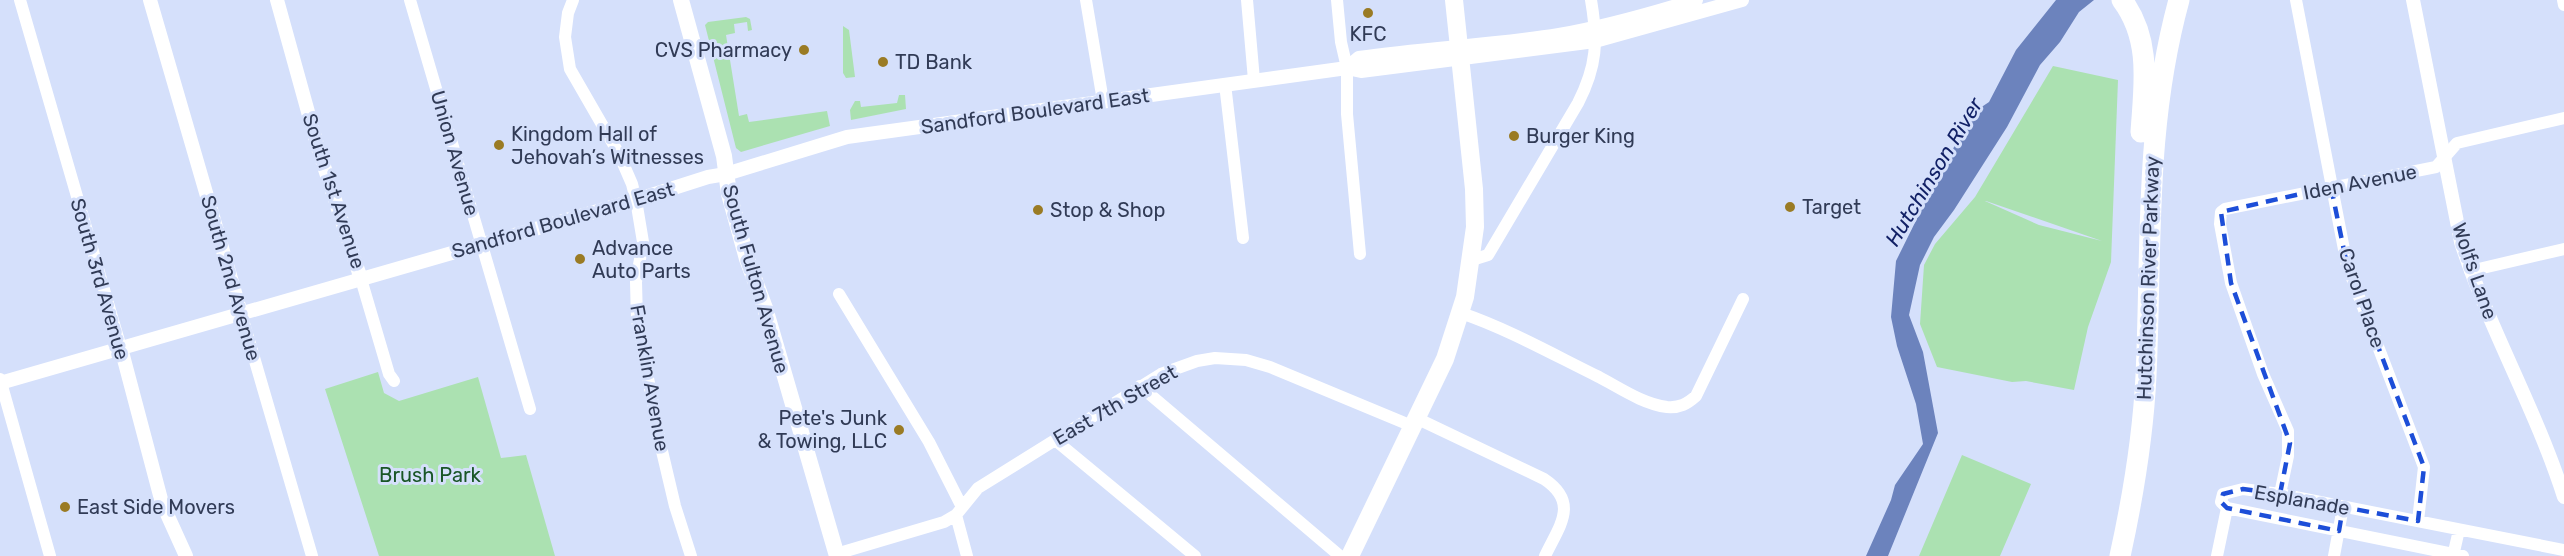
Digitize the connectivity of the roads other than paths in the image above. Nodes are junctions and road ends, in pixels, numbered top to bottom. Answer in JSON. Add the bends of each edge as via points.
{"nodes":[{"id":1,"x":20,"y":0,"type":"edge"},
{"id":2,"x":150,"y":0,"type":"edge"},
{"id":3,"x":277,"y":0,"type":"edge"},
{"id":4,"x":410,"y":0,"type":"edge"},
{"id":5,"x":573,"y":0,"type":"edge"},
{"id":6,"x":681,"y":0,"type":"edge"},
{"id":7,"x":1086,"y":0,"type":"edge"},
{"id":8,"x":1247,"y":0,"type":"edge"},
{"id":9,"x":1336,"y":0,"type":"edge"},
{"id":10,"x":1454,"y":0,"type":"edge"},
{"id":11,"x":1591,"y":0,"type":"edge"},
{"id":12,"x":1696,"y":0,"type":"edge"},
{"id":13,"x":1742,"y":0,"type":"edge"},
{"id":14,"x":2122,"y":0,"type":"edge"},
{"id":15,"x":2179,"y":0,"type":"edge"},
{"id":16,"x":2193,"y":0,"type":"edge"},
{"id":17,"x":2296,"y":0,"type":"edge"},
{"id":18,"x":2413,"y":0,"type":"edge"},
{"id":19,"x":2563,"y":0,"type":"edge"},
{"id":20,"x":2564,"y":5,"type":"edge"},
{"id":21,"x":1595,"y":34,"type":"junction"},
{"id":22,"x":1460,"y":53,"type":"junction"},
{"id":23,"x":1347,"y":68,"type":"junction"},
{"id":24,"x":1254,"y":80,"type":"junction"},
{"id":25,"x":1226,"y":84,"type":"junction"},
{"id":26,"x":1103,"y":101,"type":"junction"},
{"id":27,"x":2564,"y":118,"type":"edge"},
{"id":28,"x":2444,"y":158,"type":"junction"},
{"id":29,"x":726,"y":174,"type":"junction"},
{"id":30,"x":2331,"y":187,"type":"junction"},
{"id":31,"x":636,"y":200,"type":"junction"},
{"id":32,"x":1243,"y":238,"type":"dead end"},
{"id":33,"x":482,"y":244,"type":"junction"},
{"id":34,"x":2564,"y":249,"type":"edge"},
{"id":35,"x":1359,"y":254,"type":"dead end"},
{"id":36,"x":1472,"y":260,"type":"junction"},
{"id":37,"x":2470,"y":271,"type":"junction"},
{"id":38,"x":361,"y":279,"type":"junction"},
{"id":39,"x":839,"y":294,"type":"dead end"},
{"id":40,"x":1743,"y":299,"type":"dead end"},
{"id":41,"x":241,"y":313,"type":"junction"},
{"id":42,"x":1461,"y":313,"type":"junction"},
{"id":43,"x":121,"y":348,"type":"junction"},
{"id":44,"x":2146,"y":360,"type":"junction"},
{"id":45,"x":394,"y":381,"type":"dead end"},
{"id":46,"x":0,"y":382,"type":"edge"},
{"id":47,"x":1140,"y":386,"type":"junction"},
{"id":48,"x":530,"y":409,"type":"dead end"},
{"id":49,"x":1414,"y":422,"type":"junction"},
{"id":50,"x":1055,"y":440,"type":"junction"},
{"id":51,"x":2563,"y":492,"type":"edge"},
{"id":52,"x":2280,"y":494,"type":"junction"},
{"id":53,"x":2343,"y":507,"type":"junction"},
{"id":54,"x":2227,"y":508,"type":"junction"},
{"id":55,"x":959,"y":511,"type":"junction"},
{"id":56,"x":2418,"y":521,"type":"junction"},
{"id":57,"x":2459,"y":530,"type":"junction"},
{"id":58,"x":2339,"y":531,"type":"junction"},
{"id":59,"x":2564,"y":550,"type":"edge"},
{"id":60,"x":836,"y":555,"type":"edge"},
{"id":61,"x":2457,"y":555,"type":"edge"},
{"id":62,"x":50,"y":556,"type":"edge"},
{"id":63,"x":186,"y":556,"type":"edge"},
{"id":64,"x":312,"y":556,"type":"edge"},
{"id":65,"x":691,"y":556,"type":"edge"},
{"id":66,"x":967,"y":556,"type":"edge"},
{"id":67,"x":1195,"y":556,"type":"edge"},
{"id":68,"x":1340,"y":556,"type":"edge"},
{"id":69,"x":1350,"y":556,"type":"edge"},
{"id":70,"x":1545,"y":556,"type":"edge"},
{"id":71,"x":2120,"y":556,"type":"edge"},
{"id":72,"x":2134,"y":556,"type":"edge"},
{"id":73,"x":2217,"y":556,"type":"edge"},
{"id":74,"x":2334,"y":556,"type":"edge"}],
"edges":[{"from":1,"to":43,"type":"street","name":"South 3rd Avenue"},
{"from":2,"to":41,"type":"street","name":"South 2nd Avenue"},
{"from":3,"to":38,"type":"street","name":"South 1st Avenue","via":[[318,148]]},
{"from":4,"to":33,"type":"street","name":"Union Avenue"},
{"from":5,"to":31,"type":"street","name":"Franklin Avenue","via":[[565,37],[570,69],[619,154]]},
{"from":6,"to":29,"type":"main road","name":"South Fulton Avenue"},
{"from":7,"to":26,"type":"street"},
{"from":8,"to":24,"type":"street"},
{"from":9,"to":23,"type":"street"},
{"from":10,"to":22,"type":"main road"},
{"from":11,"to":21,"type":"street"},
{"from":12,"to":21,"type":"street","name":"Sandford Boulevard East"},
{"from":13,"to":21,"type":"street","name":"Sandford Boulevard East"},
{"from":14,"to":44,"type":"highway","via":[[2137,26],[2144,54],[2139,207],[2140,316]]},
{"from":15,"to":44,"type":"highway","name":"Hutchinson River Parkway","via":[[2160,88],[2152,152]]},
{"from":16,"to":72,"type":"highway","name":"Hutchinson River Parkway","via":[[2168,122],[2158,392]]},
{"from":17,"to":30,"type":"street","name":"Carol Place"},
{"from":18,"to":28,"type":"street","name":"Wolfs Lane"},
{"from":19,"to":20,"type":"street"},
{"from":21,"to":22,"type":"street","name":"Sandford Boulevard East","via":[[1560,35]]},
{"from":21,"to":36,"type":"street","via":[[1593,67],[1578,103],[1488,255]]},
{"from":22,"to":23,"type":"street","name":"Sandford Boulevard East","via":[[1359,58]]},
{"from":22,"to":36,"type":"main road","via":[[1474,189]]},
{"from":23,"to":24,"type":"street","name":"Sandford Boulevard East"},
{"from":23,"to":35,"type":"street"},
{"from":24,"to":25,"type":"street","name":"Sandford Boulevard East"},
{"from":25,"to":26,"type":"street","name":"Sandford Boulevard East"},
{"from":25,"to":32,"type":"street"},
{"from":26,"to":29,"type":"street","name":"Sandford Boulevard East","via":[[847,137]]},
{"from":27,"to":28,"type":"street","name":"Iden Avenue","via":[[2457,143]]},
{"from":28,"to":30,"type":"street","name":"Iden Avenue","via":[[2436,167]]},
{"from":28,"to":37,"type":"street","name":"Wolfs Lane"},
{"from":29,"to":31,"type":"street","name":"Sandford Boulevard East"},
{"from":29,"to":60,"type":"main road","name":"South Fulton Avenue","via":[[745,253],[765,308]]},
{"from":30,"to":52,"type":"street","name":"Iden Avenue","via":[[2225,209],[2220,217],[2231,283],[2288,431],[2288,456]]},
{"from":30,"to":56,"type":"street","name":"Carol Place","via":[[2346,265],[2424,468]]},
{"from":31,"to":33,"type":"street","name":"Sandford Boulevard East"},
{"from":31,"to":65,"type":"street","name":"Franklin Avenue","via":[[643,242],[636,282],[637,320],[662,451]]},
{"from":33,"to":38,"type":"street","name":"Sandford Boulevard East"},
{"from":33,"to":48,"type":"street","name":"Union Avenue"},
{"from":34,"to":37,"type":"street"},
{"from":36,"to":42,"type":"main road"},
{"from":37,"to":51,"type":"street","name":"Wolfs Lane"},
{"from":38,"to":41,"type":"street","name":"Sandford Boulevard East"},
{"from":38,"to":45,"type":"street","name":"South 1st Avenue"},
{"from":39,"to":55,"type":"street","via":[[929,442]]},
{"from":40,"to":42,"type":"street","via":[[1696,396],[1677,407],[1662,406],[1635,395]]},
{"from":41,"to":43,"type":"street","name":"Sandford Boulevard East"},
{"from":41,"to":64,"type":"street","name":"South 2nd Avenue"},
{"from":42,"to":49,"type":"main road"},
{"from":43,"to":46,"type":"street","name":"Sandford Boulevard East"},
{"from":43,"to":63,"type":"street","name":"South 3rd Avenue","via":[[162,502]]},
{"from":44,"to":71,"type":"highway","name":"Hutchinson River Parkway","via":[[2139,448]]},
{"from":46,"to":62,"type":"street"},
{"from":47,"to":49,"type":"street","name":"East 7th Street","via":[[1197,361],[1246,360]]},
{"from":47,"to":50,"type":"street","name":"East 7th Street"},
{"from":47,"to":68,"type":"street"},
{"from":49,"to":69,"type":"main road"},
{"from":49,"to":70,"type":"street","name":"East 7th Street","via":[[1558,488],[1565,501],[1564,515]]},
{"from":50,"to":55,"type":"street","name":"East 7th Street","via":[[978,488]]},
{"from":50,"to":67,"type":"street"},
{"from":52,"to":53,"type":"street","name":"Esplanade"},
{"from":52,"to":54,"type":"street","name":"Esplanade","via":[[2230,491],[2223,494],[2221,502]]},
{"from":53,"to":56,"type":"street","name":"Esplanade"},
{"from":53,"to":58,"type":"street"},
{"from":54,"to":58,"type":"street","name":"Esplanade"},
{"from":54,"to":73,"type":"street"},
{"from":55,"to":60,"type":"street","name":"East 7th Street","via":[[944,522]]},
{"from":55,"to":66,"type":"street"},
{"from":56,"to":57,"type":"street","name":"Esplanade"},
{"from":57,"to":59,"type":"street","name":"Esplanade"},
{"from":57,"to":61,"type":"street"},
{"from":58,"to":61,"type":"street","name":"Esplanade"},
{"from":58,"to":74,"type":"street"}]}
